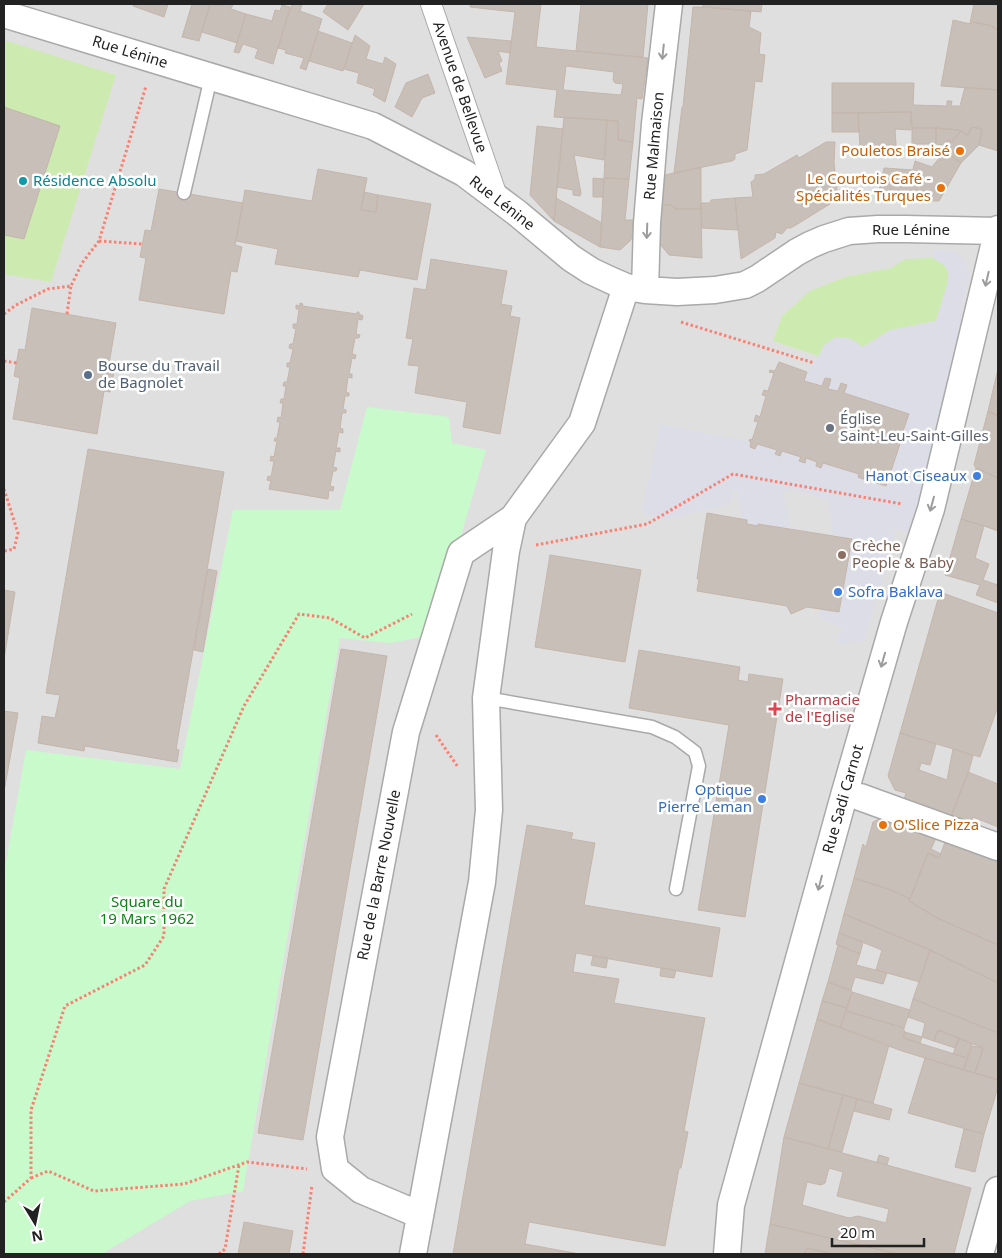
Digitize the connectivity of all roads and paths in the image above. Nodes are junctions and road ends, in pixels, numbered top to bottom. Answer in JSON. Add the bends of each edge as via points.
{"nodes":[{"id":1,"x":431,"y":4,"type":"edge"},
{"id":2,"x":668,"y":4,"type":"edge"},
{"id":3,"x":4,"y":14,"type":"edge"},
{"id":4,"x":154,"y":60,"type":"junction"},
{"id":5,"x":211,"y":77,"type":"junction"},
{"id":6,"x":184,"y":193,"type":"dead end"},
{"id":7,"x":498,"y":199,"type":"junction"},
{"id":8,"x":998,"y":230,"type":"edge"},
{"id":9,"x":99,"y":240,"type":"junction"},
{"id":10,"x":142,"y":244,"type":"dead end"},
{"id":11,"x":71,"y":286,"type":"junction"},
{"id":12,"x":636,"y":288,"type":"junction"},
{"id":13,"x":677,"y":292,"type":"junction"},
{"id":14,"x":4,"y":314,"type":"edge"},
{"id":15,"x":67,"y":314,"type":"dead end"},
{"id":16,"x":4,"y":361,"type":"edge"},
{"id":17,"x":17,"y":363,"type":"dead end"},
{"id":18,"x":814,"y":363,"type":"dead end"},
{"id":19,"x":4,"y":489,"type":"edge"},
{"id":20,"x":931,"y":509,"type":"junction"},
{"id":21,"x":513,"y":518,"type":"junction"},
{"id":22,"x":4,"y":551,"type":"edge"},
{"id":23,"x":506,"y":551,"type":"junction"},
{"id":24,"x":418,"y":607,"type":"dead end"},
{"id":25,"x":486,"y":698,"type":"junction"},
{"id":26,"x":436,"y":735,"type":"dead end"},
{"id":27,"x":462,"y":773,"type":"dead end"},
{"id":28,"x":860,"y":797,"type":"dead end"},
{"id":29,"x":998,"y":847,"type":"edge"},
{"id":30,"x":676,"y":889,"type":"dead end"},
{"id":31,"x":239,"y":1165,"type":"junction"},
{"id":32,"x":324,"y":1169,"type":"junction"},
{"id":33,"x":31,"y":1178,"type":"junction"},
{"id":34,"x":998,"y":1190,"type":"edge"},
{"id":35,"x":4,"y":1202,"type":"edge"},
{"id":36,"x":420,"y":1215,"type":"junction"},
{"id":37,"x":219,"y":1254,"type":"edge"},
{"id":38,"x":302,"y":1254,"type":"edge"},
{"id":39,"x":413,"y":1254,"type":"edge"},
{"id":40,"x":728,"y":1254,"type":"edge"},
{"id":41,"x":980,"y":1254,"type":"edge"}],
"edges":[{"from":1,"to":7,"type":"street","name":"Avenue de Bellevue"},
{"from":2,"to":12,"type":"street","name":"Rue Malmaison","one_way":true,"via":[[648,213]]},
{"from":3,"to":4,"type":"street","name":"Rue Lénine"},
{"from":4,"to":5,"type":"street","name":"Rue Lénine"},
{"from":4,"to":9,"type":"path"},
{"from":5,"to":6,"type":"lane"},
{"from":5,"to":7,"type":"street","name":"Rue Lénine","via":[[373,126],[464,173]]},
{"from":7,"to":12,"type":"street","name":"Rue Lénine","via":[[571,258],[608,280]]},
{"from":8,"to":13,"type":"street","name":"Rue Lénine","via":[[849,231],[810,245],[745,285]]},
{"from":8,"to":20,"type":"street","name":"Rue Sadi Carnot","one_way":true},
{"from":9,"to":10,"type":"path"},
{"from":9,"to":11,"type":"path","via":[[82,263]]},
{"from":11,"to":14,"type":"path","via":[[48,288]]},
{"from":11,"to":15,"type":"path"},
{"from":12,"to":13,"type":"street","name":"Rue Lénine"},
{"from":12,"to":21,"type":"street","name":"Rue de la Barre Nouvelle","via":[[582,423]]},
{"from":13,"to":18,"type":"path","via":[[675,321]]},
{"from":16,"to":17,"type":"path"},
{"from":19,"to":22,"type":"path","via":[[18,533],[14,549]]},
{"from":20,"to":23,"type":"path","via":[[733,474],[647,524]]},
{"from":20,"to":40,"type":"street","name":"Rue Sadi Carnot","one_way":true,"via":[[894,622],[848,782],[736,1190]]},
{"from":21,"to":23,"type":"street","name":"Rue de la Barre Nouvelle"},
{"from":21,"to":32,"type":"street","name":"Rue de la Barre Nouvelle","via":[[461,553],[406,732]]},
{"from":23,"to":25,"type":"street","name":"Rue de la Barre Nouvelle"},
{"from":24,"to":33,"type":"path","via":[[411,614],[365,638],[330,618],[299,614],[244,706],[164,889],[164,936],[145,965],[65,1006],[31,1110]]},
{"from":25,"to":30,"type":"lane","via":[[652,727],[675,737],[694,752],[699,766]]},
{"from":25,"to":36,"type":"street","name":"Rue de la Barre Nouvelle","via":[[489,810],[482,882]]},
{"from":26,"to":27,"type":"path"},
{"from":28,"to":29,"type":"street"},
{"from":31,"to":32,"type":"path","via":[[248,1162]]},
{"from":31,"to":33,"type":"path","via":[[184,1184],[94,1191],[48,1171]]},
{"from":31,"to":37,"type":"path","via":[[225,1249]]},
{"from":32,"to":36,"type":"street","via":[[361,1190]]},
{"from":32,"to":38,"type":"path"},
{"from":33,"to":35,"type":"path"},
{"from":34,"to":41,"type":"street"},
{"from":36,"to":39,"type":"street","name":"Rue de la Barre Nouvelle"}]}
